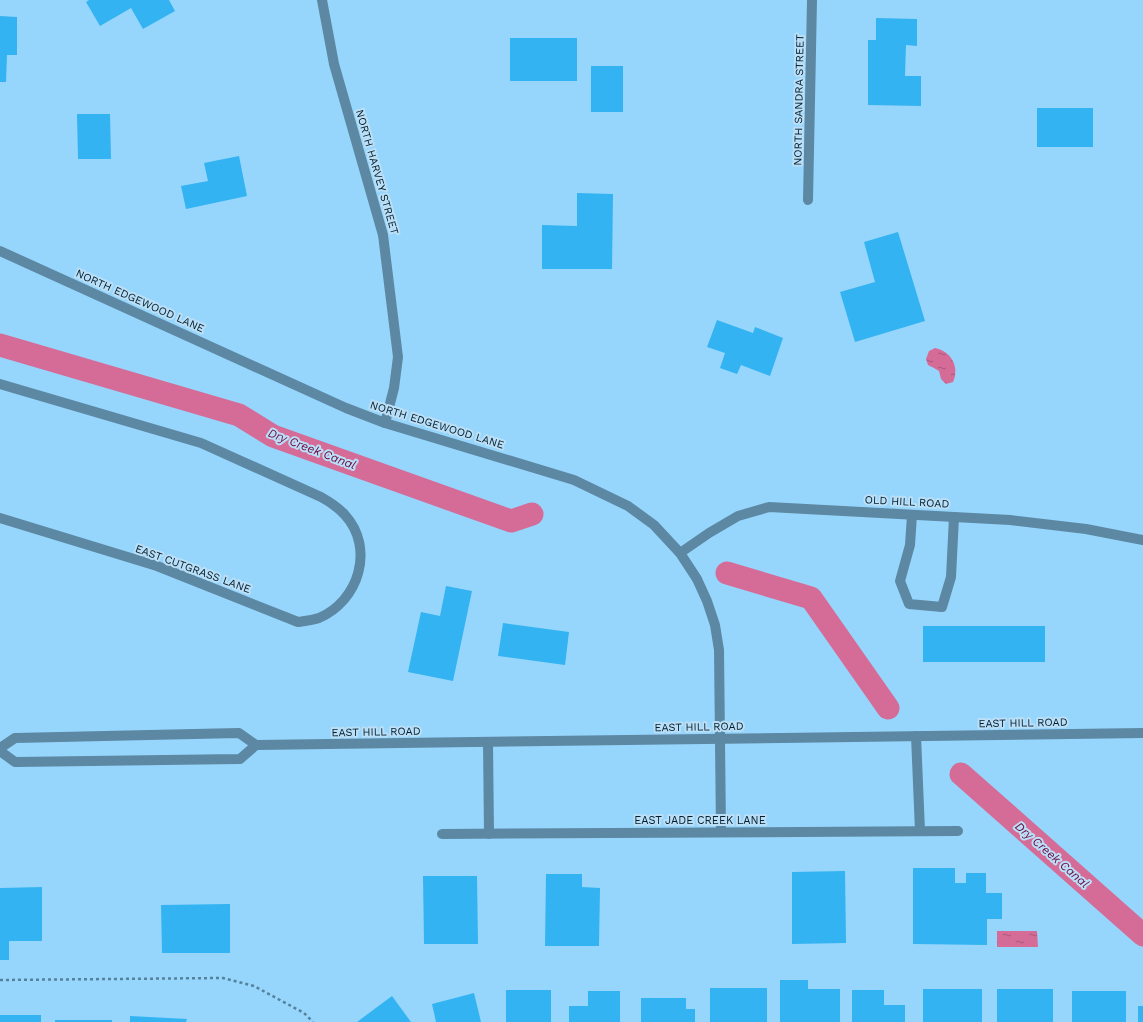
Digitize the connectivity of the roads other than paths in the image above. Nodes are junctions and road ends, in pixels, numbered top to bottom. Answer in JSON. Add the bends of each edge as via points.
{"nodes":[{"id":1,"x":322,"y":0,"type":"edge"},
{"id":2,"x":812,"y":0,"type":"edge"},
{"id":3,"x":808,"y":200,"type":"dead end"},
{"id":4,"x":0,"y":251,"type":"edge"},
{"id":5,"x":0,"y":384,"type":"edge"},
{"id":6,"x":385,"y":423,"type":"junction"},
{"id":7,"x":912,"y":515,"type":"junction"},
{"id":8,"x":954,"y":517,"type":"junction"},
{"id":9,"x":0,"y":518,"type":"edge"},
{"id":10,"x":1143,"y":540,"type":"edge"},
{"id":11,"x":680,"y":553,"type":"junction"},
{"id":12,"x":1143,"y":733,"type":"edge"},
{"id":13,"x":916,"y":736,"type":"junction"},
{"id":14,"x":719,"y":739,"type":"junction"},
{"id":15,"x":488,"y":742,"type":"junction"},
{"id":16,"x":256,"y":745,"type":"junction"},
{"id":17,"x":0,"y":750,"type":"edge"},
{"id":18,"x":920,"y":831,"type":"junction"},
{"id":19,"x":958,"y":831,"type":"dead end"},
{"id":20,"x":721,"y":832,"type":"junction"},
{"id":21,"x":442,"y":834,"type":"dead end"},
{"id":22,"x":489,"y":834,"type":"junction"}],
"edges":[{"from":1,"to":6,"type":"street","name":"NORTH HARVEY STREET","via":[[334,64],[383,235],[398,357],[394,388]]},
{"from":2,"to":3,"type":"street","name":"NORTH SANDRA STREET"},
{"from":4,"to":6,"type":"street","name":"NORTH EDGEWOOD LANE","via":[[346,408]]},
{"from":5,"to":9,"type":"street","name":"EAST CUTGRASS LANE","via":[[201,443],[321,497],[335,505],[355,530],[360,544],[361,560],[350,593],[337,607],[319,618],[298,622],[157,566]]},
{"from":6,"to":11,"type":"street","name":"NORTH EDGEWOOD LANE","via":[[574,480],[628,506],[654,525]]},
{"from":7,"to":8,"type":"street","name":"OLD HILL ROAD"},
{"from":7,"to":8,"type":"street","via":[[910,545],[900,581],[909,604],[942,607],[951,577]]},
{"from":7,"to":11,"type":"street","name":"OLD HILL ROAD","via":[[768,507],[738,516]]},
{"from":8,"to":10,"type":"street","name":"OLD HILL ROAD","via":[[1010,520],[1086,529]]},
{"from":11,"to":14,"type":"street","name":"NORTH EDGEWOOD LANE","via":[[697,579],[715,625],[718,650]]},
{"from":12,"to":13,"type":"street","name":"EAST HILL ROAD"},
{"from":13,"to":14,"type":"street","name":"EAST HILL ROAD"},
{"from":13,"to":18,"type":"street"},
{"from":14,"to":15,"type":"street","name":"EAST HILL ROAD"},
{"from":14,"to":20,"type":"street","name":"NORTH EDGEWOOD LANE"},
{"from":15,"to":16,"type":"street","name":"EAST HILL ROAD"},
{"from":15,"to":22,"type":"street"},
{"from":16,"to":17,"type":"street","via":[[239,733],[15,738]]},
{"from":16,"to":17,"type":"street","via":[[240,759],[15,762]]},
{"from":18,"to":19,"type":"street","name":"EAST JADE CREEK LANE"},
{"from":18,"to":20,"type":"street","name":"EAST JADE CREEK LANE"},
{"from":20,"to":22,"type":"street","name":"EAST JADE CREEK LANE"},
{"from":21,"to":22,"type":"street","name":"EAST JADE CREEK LANE"}]}
